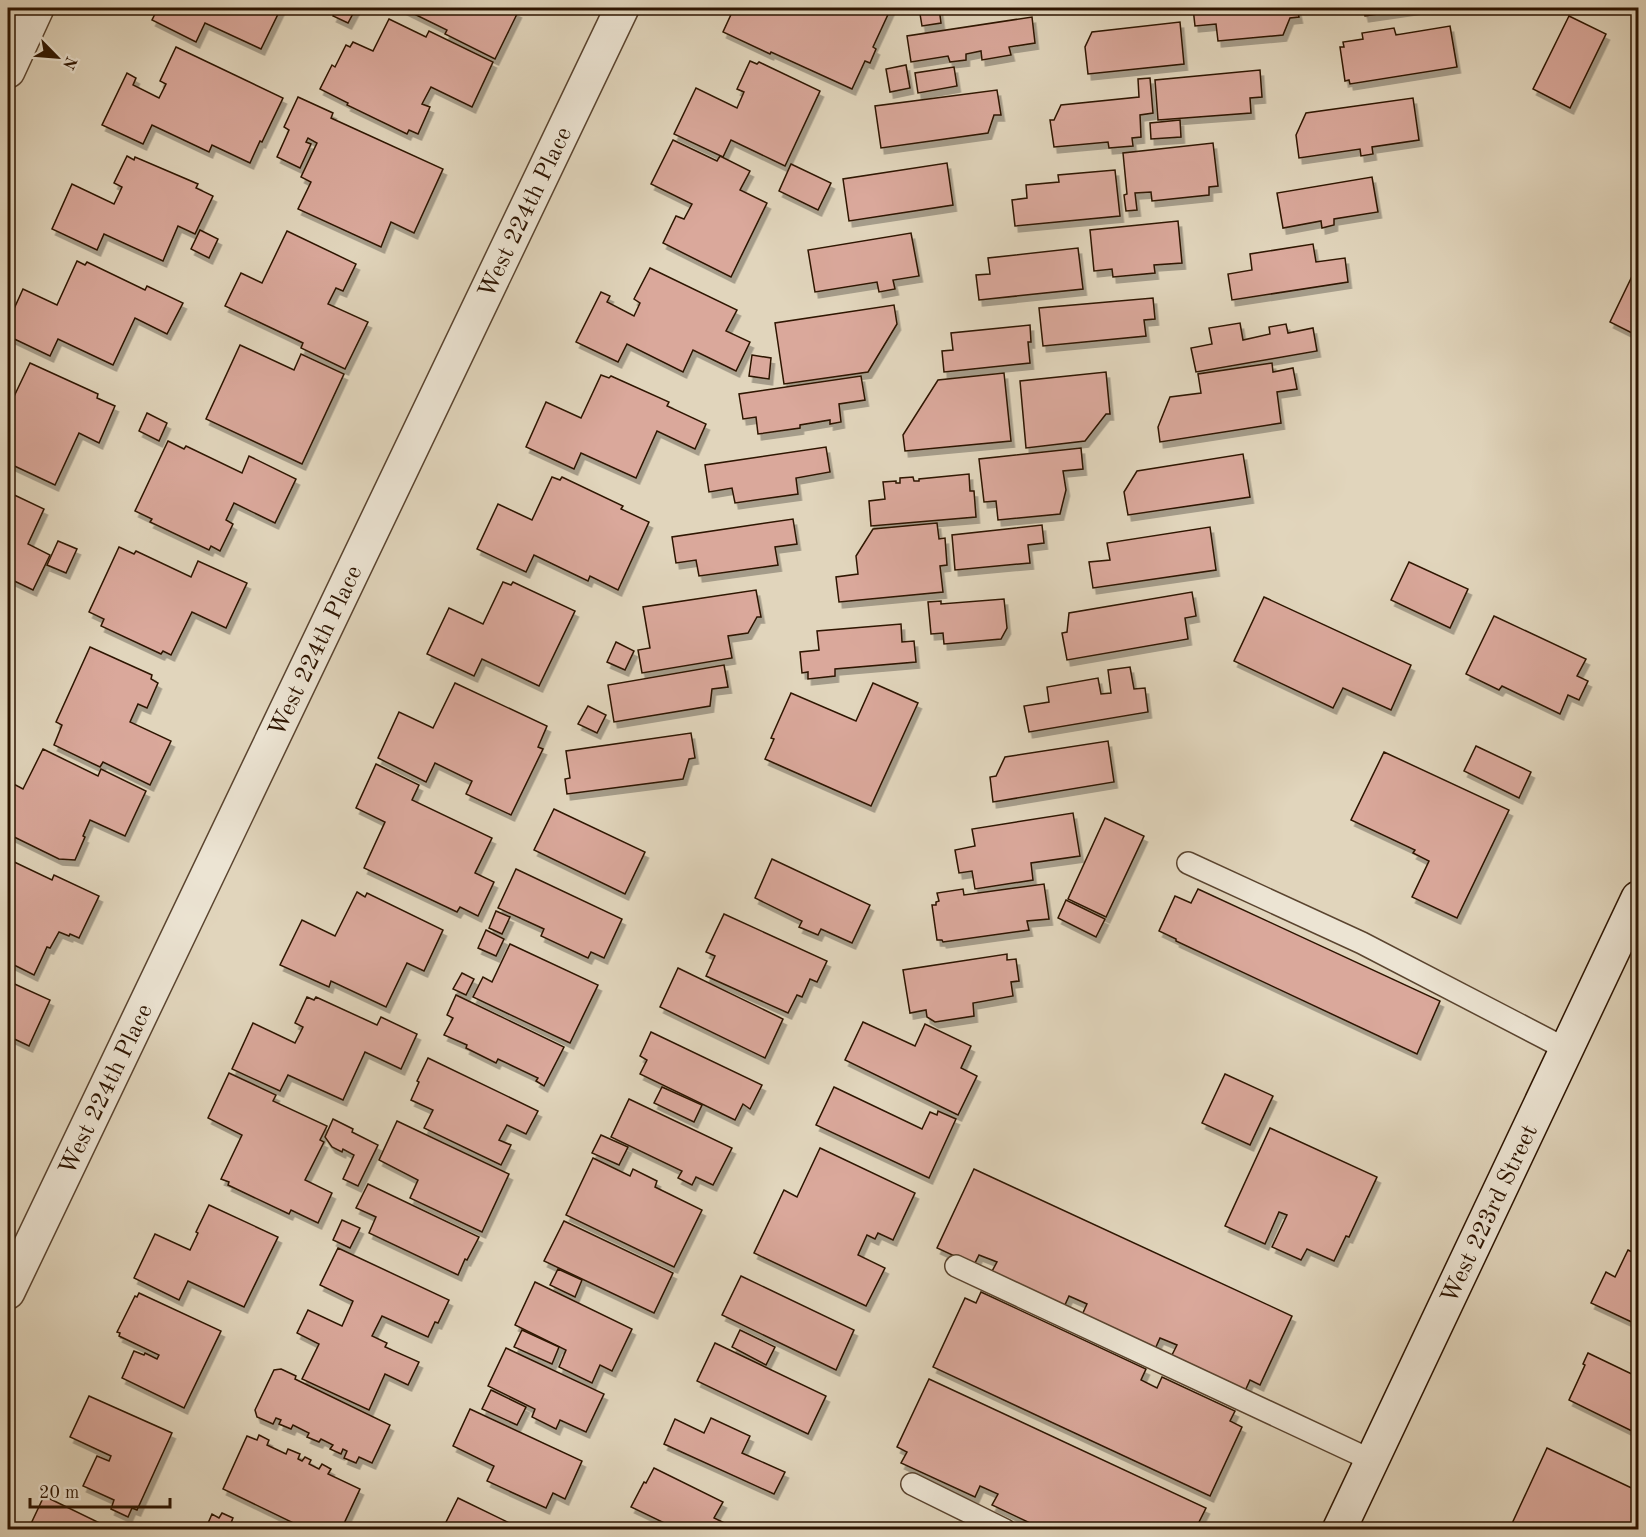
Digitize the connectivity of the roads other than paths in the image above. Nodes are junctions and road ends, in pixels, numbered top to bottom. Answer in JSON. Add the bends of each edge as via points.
{"nodes":[{"id":1,"x":37,"y":8,"type":"edge"},
{"id":2,"x":622,"y":8,"type":"edge"},
{"id":3,"x":8,"y":71,"type":"edge"},
{"id":4,"x":1188,"y":863,"type":"dead end"},
{"id":5,"x":1638,"y":898,"type":"edge"},
{"id":6,"x":1568,"y":1050,"type":"junction"},
{"id":7,"x":956,"y":1266,"type":"dead end"},
{"id":8,"x":8,"y":1292,"type":"edge"},
{"id":9,"x":1371,"y":1460,"type":"junction"},
{"id":10,"x":912,"y":1484,"type":"dead end"},
{"id":11,"x":1005,"y":1530,"type":"edge"},
{"id":12,"x":1339,"y":1530,"type":"edge"}],
"edges":[{"from":1,"to":3,"type":"street"},
{"from":2,"to":8,"type":"street","name":"West 224th Place"},
{"from":4,"to":6,"type":"lane","via":[[1362,943]]},
{"from":5,"to":6,"type":"street","name":"West 223rd Street"},
{"from":6,"to":9,"type":"street","name":"West 223rd Street"},
{"from":7,"to":9,"type":"lane"},
{"from":9,"to":12,"type":"street","name":"West 223rd Street"},
{"from":10,"to":11,"type":"lane"}]}
